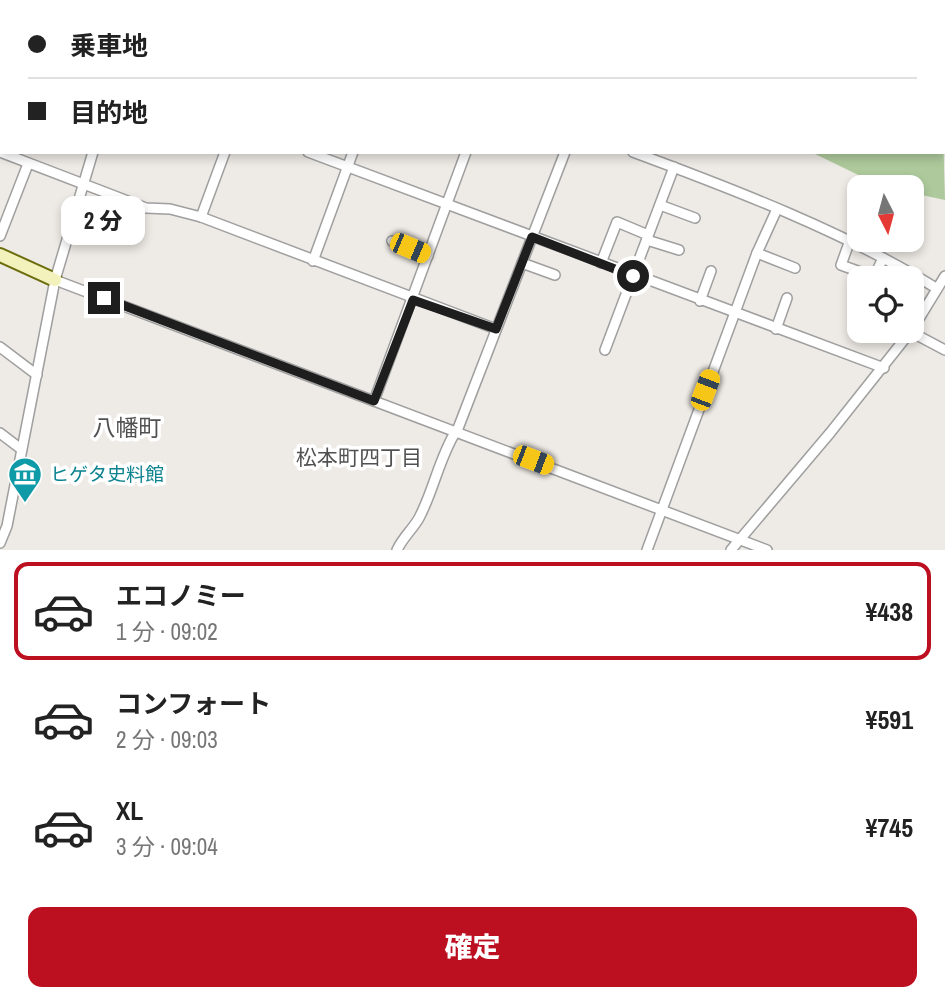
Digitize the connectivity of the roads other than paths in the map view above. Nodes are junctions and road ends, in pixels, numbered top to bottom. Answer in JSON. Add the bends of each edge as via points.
{"nodes":[{"id":1,"x":3,"y":154,"type":"edge"},
{"id":2,"x":92,"y":154,"type":"edge"},
{"id":3,"x":224,"y":154,"type":"edge"},
{"id":4,"x":313,"y":154,"type":"edge"},
{"id":5,"x":352,"y":154,"type":"edge"},
{"id":6,"x":465,"y":154,"type":"edge"},
{"id":7,"x":564,"y":154,"type":"edge"},
{"id":8,"x":638,"y":154,"type":"edge"},
{"id":9,"x":27,"y":163,"type":"junction"},
{"id":10,"x":674,"y":167,"type":"junction"},
{"id":11,"x":348,"y":168,"type":"junction"},
{"id":12,"x":81,"y":184,"type":"junction"},
{"id":13,"x":447,"y":205,"type":"junction"},
{"id":14,"x":660,"y":205,"type":"junction"},
{"id":15,"x":777,"y":209,"type":"junction"},
{"id":16,"x":201,"y":217,"type":"junction"},
{"id":17,"x":695,"y":218,"type":"dead end"},
{"id":18,"x":0,"y":236,"type":"edge"},
{"id":19,"x":532,"y":237,"type":"junction"},
{"id":20,"x":648,"y":237,"type":"junction"},
{"id":21,"x":392,"y":241,"type":"dead end"},
{"id":22,"x":847,"y":242,"type":"edge"},
{"id":23,"x":847,"y":248,"type":"edge"},
{"id":24,"x":679,"y":250,"type":"dead end"},
{"id":25,"x":869,"y":252,"type":"edge"},
{"id":26,"x":757,"y":253,"type":"junction"},
{"id":27,"x":0,"y":255,"type":"edge"},
{"id":28,"x":428,"y":256,"type":"junction"},
{"id":29,"x":883,"y":258,"type":"junction"},
{"id":30,"x":313,"y":261,"type":"junction"},
{"id":31,"x":522,"y":263,"type":"junction"},
{"id":32,"x":601,"y":263,"type":"junction"},
{"id":33,"x":795,"y":268,"type":"dead end"},
{"id":34,"x":711,"y":271,"type":"dead end"},
{"id":35,"x":555,"y":275,"type":"dead end"},
{"id":36,"x":633,"y":276,"type":"junction"},
{"id":37,"x":945,"y":276,"type":"edge"},
{"id":38,"x":55,"y":280,"type":"junction"},
{"id":39,"x":936,"y":288,"type":"junction"},
{"id":40,"x":787,"y":298,"type":"dead end"},
{"id":41,"x":413,"y":300,"type":"junction"},
{"id":42,"x":700,"y":301,"type":"junction"},
{"id":43,"x":924,"y":309,"type":"edge"},
{"id":44,"x":733,"y":314,"type":"junction"},
{"id":45,"x":496,"y":329,"type":"junction"},
{"id":46,"x":776,"y":329,"type":"junction"},
{"id":47,"x":924,"y":338,"type":"edge"},
{"id":48,"x":902,"y":343,"type":"edge"},
{"id":49,"x":1,"y":349,"type":"edge"},
{"id":50,"x":605,"y":350,"type":"dead end"},
{"id":51,"x":945,"y":350,"type":"edge"},
{"id":52,"x":884,"y":368,"type":"junction"},
{"id":53,"x":37,"y":375,"type":"junction"},
{"id":54,"x":374,"y":401,"type":"junction"},
{"id":55,"x":457,"y":431,"type":"junction"},
{"id":56,"x":0,"y":433,"type":"edge"},
{"id":57,"x":21,"y":449,"type":"junction"},
{"id":58,"x":662,"y":508,"type":"junction"},
{"id":59,"x":4,"y":523,"type":"edge"},
{"id":60,"x":740,"y":539,"type":"junction"},
{"id":61,"x":0,"y":543,"type":"edge"},
{"id":62,"x":397,"y":550,"type":"edge"},
{"id":63,"x":647,"y":550,"type":"edge"},
{"id":64,"x":731,"y":550,"type":"edge"},
{"id":65,"x":767,"y":550,"type":"edge"}],
"edges":[{"from":1,"to":9,"type":"street"},
{"from":2,"to":12,"type":"street"},
{"from":3,"to":16,"type":"street"},
{"from":4,"to":11,"type":"street"},
{"from":5,"to":11,"type":"street"},
{"from":6,"to":13,"type":"street"},
{"from":7,"to":19,"type":"street"},
{"from":8,"to":10,"type":"street"},
{"from":9,"to":12,"type":"street"},
{"from":9,"to":18,"type":"street"},
{"from":10,"to":14,"type":"street"},
{"from":10,"to":15,"type":"street"},
{"from":11,"to":13,"type":"street"},
{"from":11,"to":30,"type":"street"},
{"from":12,"to":16,"type":"street","via":[[145,208]]},
{"from":12,"to":38,"type":"street"},
{"from":13,"to":19,"type":"street"},
{"from":13,"to":28,"type":"street"},
{"from":14,"to":17,"type":"street"},
{"from":14,"to":20,"type":"street"},
{"from":15,"to":22,"type":"street"},
{"from":15,"to":26,"type":"street"},
{"from":16,"to":30,"type":"street"},
{"from":19,"to":31,"type":"street"},
{"from":19,"to":32,"type":"street"},
{"from":20,"to":24,"type":"street"},
{"from":20,"to":32,"type":"street","via":[[617,222]]},
{"from":20,"to":36,"type":"street"},
{"from":21,"to":28,"type":"street"},
{"from":23,"to":29,"type":"street","via":[[841,265],[874,277]]},
{"from":25,"to":29,"type":"street"},
{"from":26,"to":33,"type":"street"},
{"from":26,"to":44,"type":"street"},
{"from":27,"to":38,"type":"street"},
{"from":28,"to":41,"type":"street"},
{"from":29,"to":39,"type":"street"},
{"from":30,"to":41,"type":"street"},
{"from":31,"to":35,"type":"street"},
{"from":31,"to":45,"type":"street"},
{"from":32,"to":36,"type":"street"},
{"from":34,"to":42,"type":"street"},
{"from":36,"to":42,"type":"street"},
{"from":36,"to":50,"type":"street"},
{"from":37,"to":39,"type":"street"},
{"from":38,"to":53,"type":"street"},
{"from":38,"to":54,"type":"street"},
{"from":39,"to":43,"type":"street"},
{"from":40,"to":46,"type":"street"},
{"from":41,"to":45,"type":"street"},
{"from":41,"to":54,"type":"street"},
{"from":42,"to":44,"type":"street"},
{"from":44,"to":46,"type":"street"},
{"from":44,"to":58,"type":"street"},
{"from":45,"to":55,"type":"street"},
{"from":46,"to":52,"type":"street"},
{"from":47,"to":51,"type":"street"},
{"from":48,"to":52,"type":"street"},
{"from":49,"to":53,"type":"street"},
{"from":52,"to":60,"type":"street"},
{"from":53,"to":57,"type":"street"},
{"from":54,"to":55,"type":"street"},
{"from":55,"to":58,"type":"street"},
{"from":55,"to":62,"type":"street","via":[[444,450],[418,519]]},
{"from":56,"to":57,"type":"street"},
{"from":57,"to":59,"type":"street"},
{"from":58,"to":60,"type":"street"},
{"from":58,"to":63,"type":"street"},
{"from":59,"to":61,"type":"street"},
{"from":60,"to":64,"type":"street"},
{"from":60,"to":65,"type":"street"}]}
